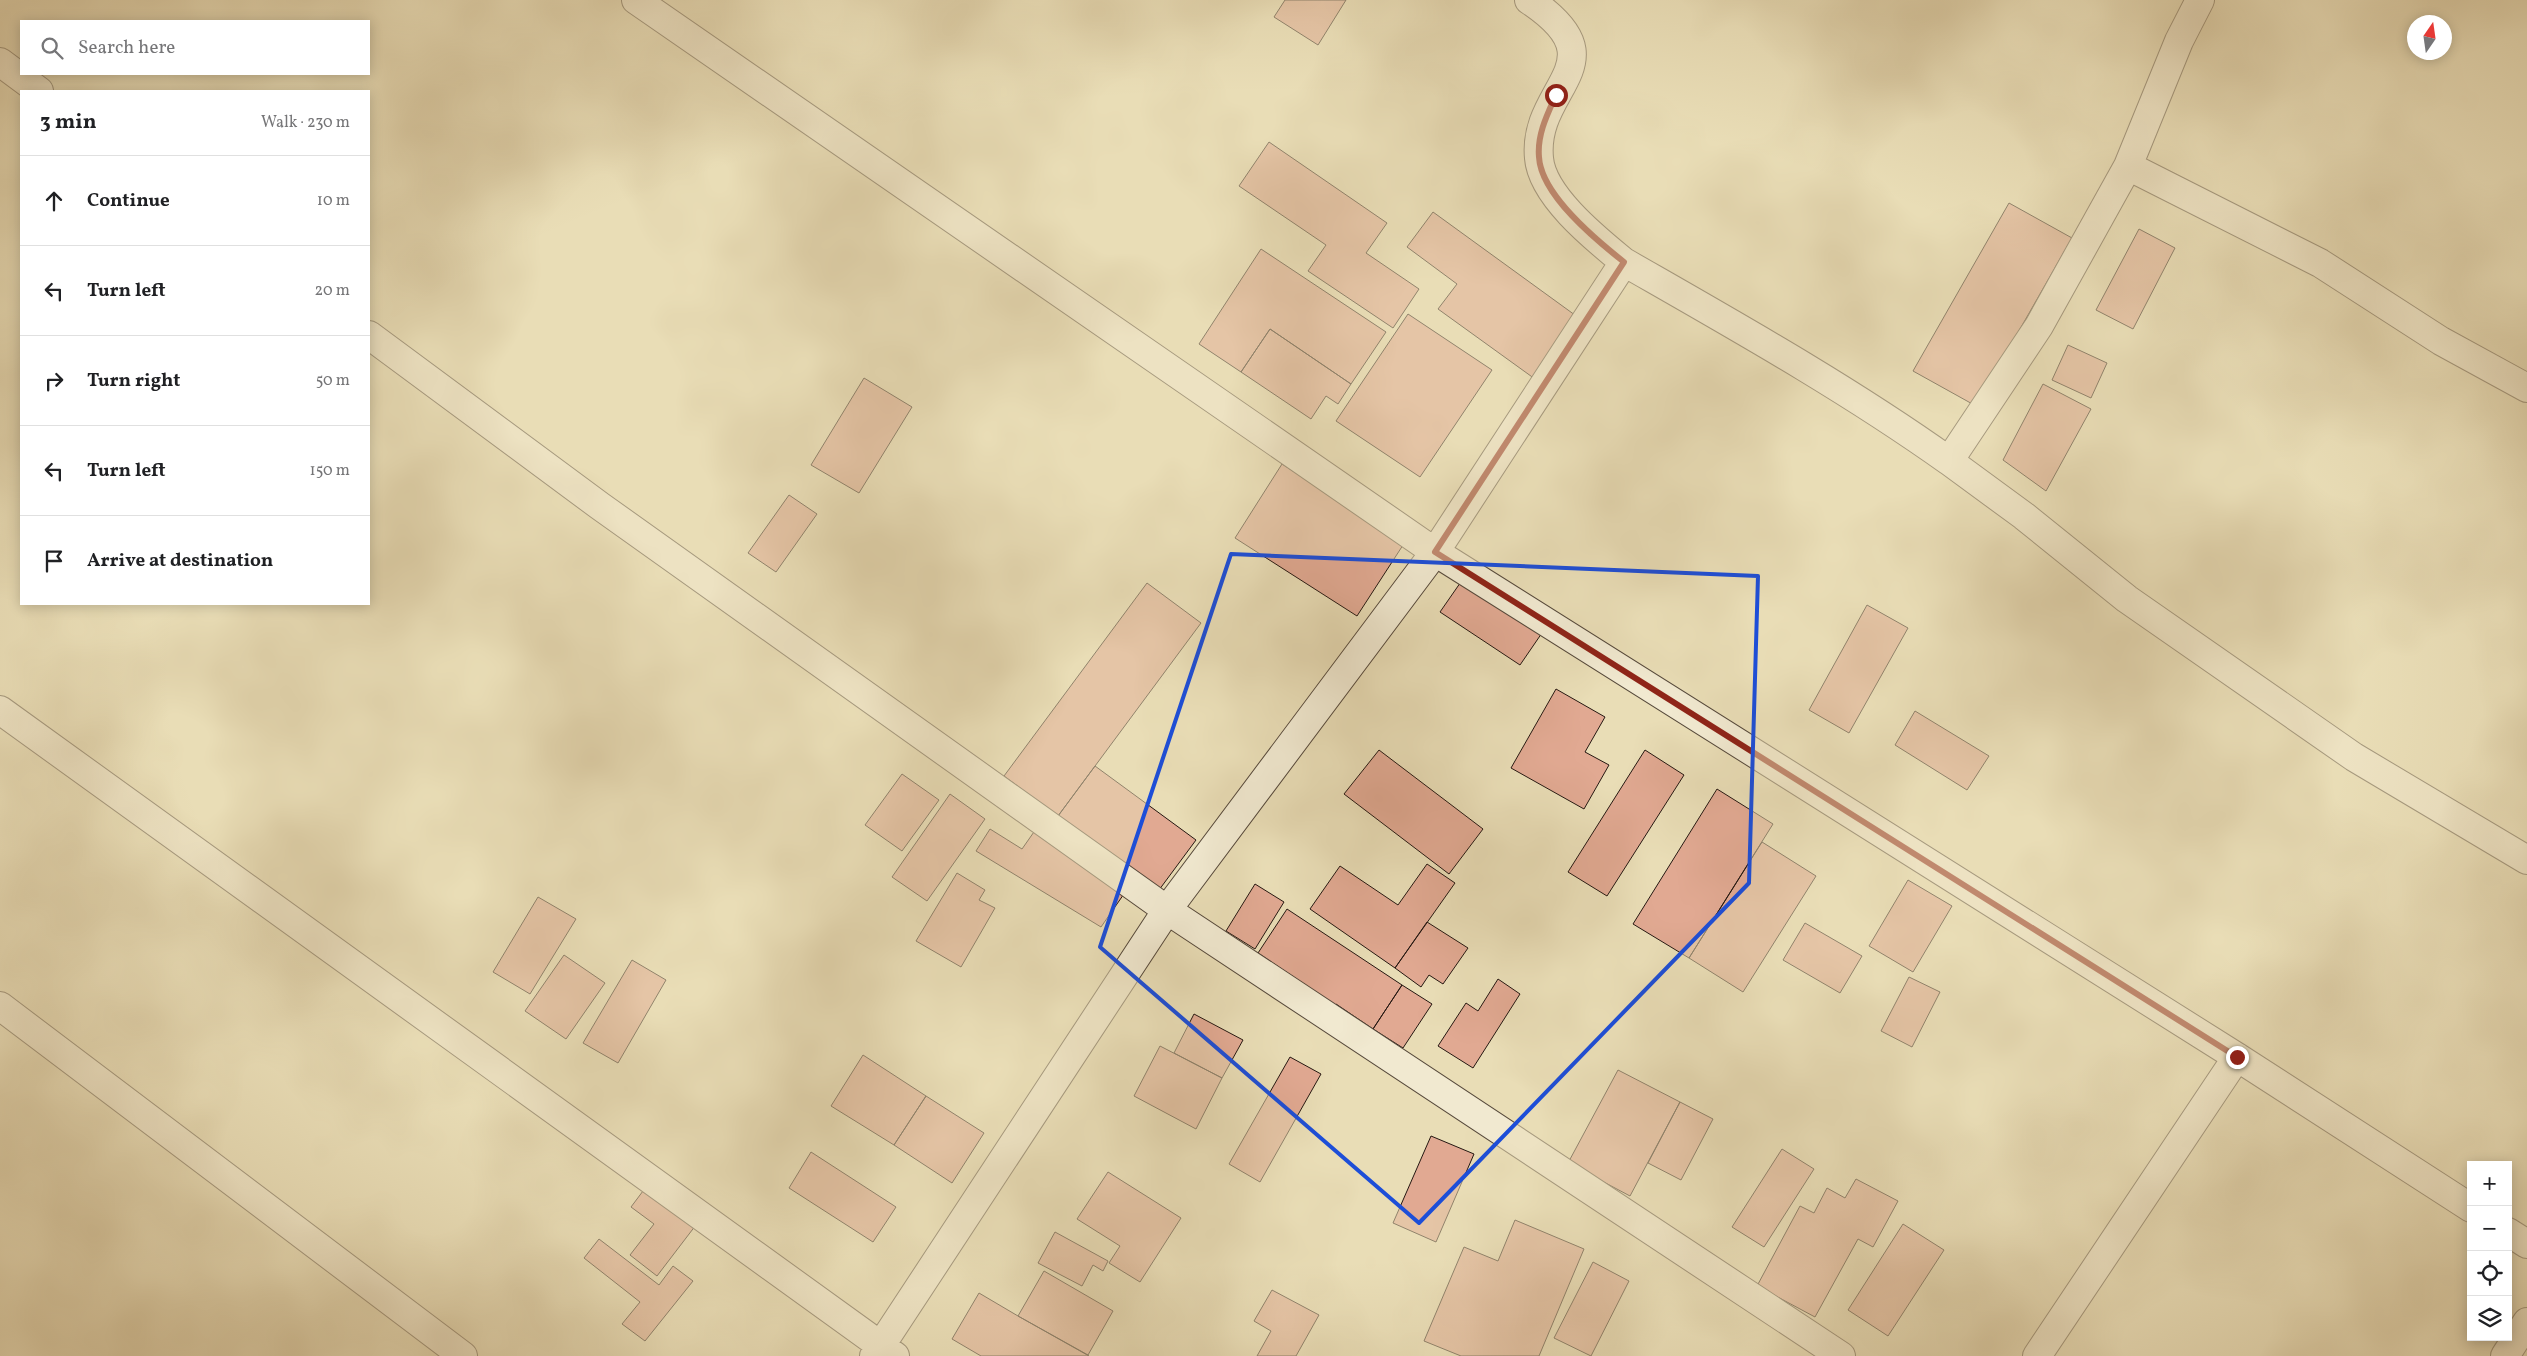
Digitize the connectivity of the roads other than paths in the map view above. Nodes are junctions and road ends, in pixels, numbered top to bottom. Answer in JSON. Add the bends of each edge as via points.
{"nodes":[{"id":1,"x":636,"y":0,"type":"edge"},
{"id":2,"x":1529,"y":0,"type":"edge"},
{"id":3,"x":2200,"y":0,"type":"edge"},
{"id":4,"x":0,"y":62,"type":"edge"},
{"id":5,"x":38,"y":90,"type":"edge"},
{"id":6,"x":2128,"y":166,"type":"junction"},
{"id":7,"x":1624,"y":262,"type":"junction"},
{"id":8,"x":370,"y":336,"type":"edge"},
{"id":9,"x":2527,"y":388,"type":"edge"},
{"id":10,"x":1949,"y":461,"type":"junction"},
{"id":11,"x":1435,"y":552,"type":"junction"},
{"id":12,"x":0,"y":710,"type":"edge"},
{"id":13,"x":2527,"y":860,"type":"edge"},
{"id":14,"x":1166,"y":910,"type":"junction"},
{"id":15,"x":0,"y":1006,"type":"edge"},
{"id":16,"x":2237,"y":1057,"type":"junction"},
{"id":17,"x":2468,"y":1206,"type":"edge"},
{"id":18,"x":2512,"y":1235,"type":"edge"},
{"id":19,"x":2527,"y":1244,"type":"edge"},
{"id":20,"x":2527,"y":1322,"type":"edge"},
{"id":21,"x":883,"y":1353,"type":"edge"},
{"id":22,"x":463,"y":1356,"type":"edge"},
{"id":23,"x":1841,"y":1356,"type":"edge"},
{"id":24,"x":2037,"y":1356,"type":"edge"},
{"id":25,"x":2505,"y":1356,"type":"edge"}],
"edges":[{"from":1,"to":11,"type":"street"},
{"from":2,"to":7,"type":"street","via":[[1553,16],[1571,42],[1571,69],[1542,127],[1538,158],[1555,197],[1582,226]]},
{"from":3,"to":6,"type":"street","via":[[2179,41]]},
{"from":4,"to":5,"type":"street"},
{"from":6,"to":9,"type":"street","via":[[2320,263],[2441,341]]},
{"from":6,"to":10,"type":"street","via":[[2039,326]]},
{"from":7,"to":10,"type":"street","via":[[1767,344]]},
{"from":7,"to":11,"type":"street"},
{"from":8,"to":14,"type":"street","via":[[608,512]]},
{"from":10,"to":13,"type":"street","via":[[2127,598],[2354,757]]},
{"from":11,"to":14,"type":"street"},
{"from":11,"to":16,"type":"street"},
{"from":12,"to":21,"type":"street"},
{"from":14,"to":21,"type":"street"},
{"from":14,"to":23,"type":"street"},
{"from":15,"to":22,"type":"street"},
{"from":16,"to":17,"type":"street"},
{"from":16,"to":24,"type":"street"},
{"from":18,"to":19,"type":"street"},
{"from":20,"to":25,"type":"street"}]}
